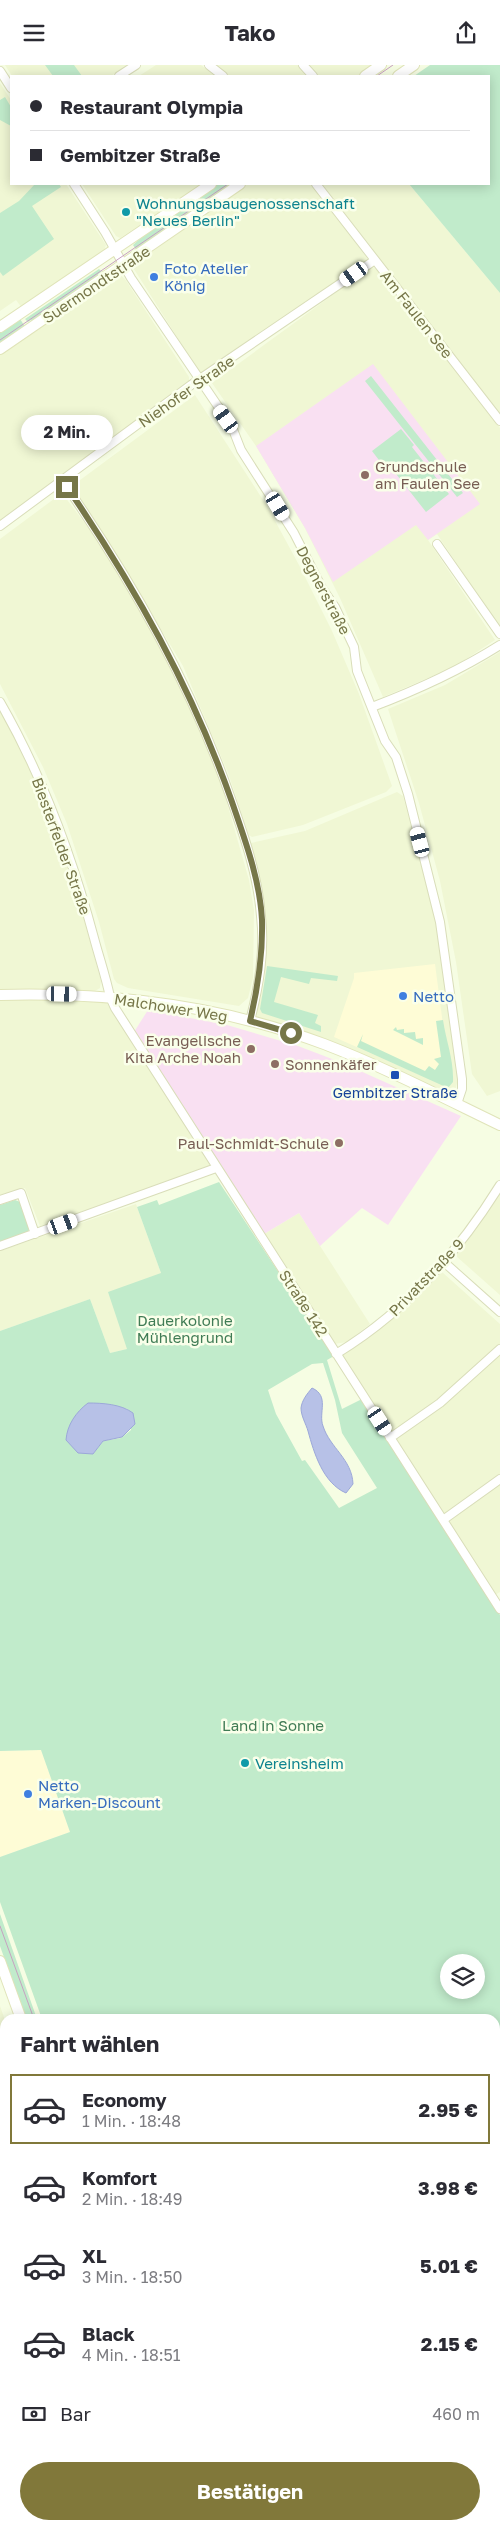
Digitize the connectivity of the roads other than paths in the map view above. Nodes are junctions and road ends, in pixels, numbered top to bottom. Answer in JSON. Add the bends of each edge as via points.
{"nodes":[{"id":1,"x":136,"y":65,"type":"edge"},
{"id":2,"x":209,"y":65,"type":"edge"},
{"id":3,"x":303,"y":65,"type":"edge"},
{"id":4,"x":381,"y":65,"type":"edge"},
{"id":5,"x":414,"y":65,"type":"edge"},
{"id":6,"x":0,"y":71,"type":"edge"},
{"id":7,"x":121,"y":75,"type":"edge"},
{"id":8,"x":222,"y":75,"type":"edge"},
{"id":9,"x":312,"y":75,"type":"edge"},
{"id":10,"x":366,"y":75,"type":"edge"},
{"id":11,"x":399,"y":75,"type":"edge"},
{"id":12,"x":10,"y":86,"type":"edge"},
{"id":13,"x":75,"y":185,"type":"edge"},
{"id":14,"x":211,"y":185,"type":"edge"},
{"id":15,"x":239,"y":185,"type":"edge"},
{"id":16,"x":317,"y":185,"type":"edge"},
{"id":17,"x":115,"y":250,"type":"junction"},
{"id":18,"x":374,"y":260,"type":"junction"},
{"id":19,"x":124,"y":266,"type":"junction"},
{"id":20,"x":0,"y":327,"type":"edge"},
{"id":21,"x":0,"y":349,"type":"edge"},
{"id":22,"x":199,"y":380,"type":"junction"},
{"id":23,"x":500,"y":421,"type":"edge"},
{"id":24,"x":62,"y":480,"type":"junction"},
{"id":25,"x":0,"y":526,"type":"edge"},
{"id":26,"x":437,"y":544,"type":"dead end"},
{"id":27,"x":500,"y":634,"type":"edge"},
{"id":28,"x":500,"y":645,"type":"edge"},
{"id":29,"x":0,"y":702,"type":"edge"},
{"id":30,"x":372,"y":707,"type":"junction"},
{"id":31,"x":0,"y":995,"type":"edge"},
{"id":32,"x":110,"y":997,"type":"junction"},
{"id":33,"x":250,"y":1021,"type":"junction"},
{"id":34,"x":457,"y":1104,"type":"junction"},
{"id":35,"x":500,"y":1125,"type":"edge"},
{"id":36,"x":216,"y":1168,"type":"junction"},
{"id":37,"x":500,"y":1185,"type":"edge"},
{"id":38,"x":0,"y":1200,"type":"edge"},
{"id":39,"x":35,"y":1234,"type":"junction"},
{"id":40,"x":0,"y":1246,"type":"edge"},
{"id":41,"x":444,"y":1263,"type":"junction"},
{"id":42,"x":500,"y":1312,"type":"edge"},
{"id":43,"x":500,"y":1349,"type":"edge"},
{"id":44,"x":336,"y":1354,"type":"junction"},
{"id":45,"x":390,"y":1438,"type":"junction"},
{"id":46,"x":500,"y":1479,"type":"edge"},
{"id":47,"x":443,"y":1520,"type":"junction"},
{"id":48,"x":497,"y":1598,"type":"edge"},
{"id":49,"x":500,"y":1609,"type":"edge"},
{"id":50,"x":0,"y":1961,"type":"edge"},
{"id":51,"x":19,"y":2014,"type":"edge"}],
"edges":[{"from":1,"to":7,"type":"street"},
{"from":2,"to":8,"type":"street"},
{"from":3,"to":9,"type":"street"},
{"from":4,"to":10,"type":"street"},
{"from":5,"to":11,"type":"street"},
{"from":6,"to":12,"type":"street"},
{"from":13,"to":17,"type":"street","name":"Degnerstraße"},
{"from":14,"to":17,"type":"street","name":"Suermondtstraße"},
{"from":15,"to":19,"type":"street","name":"Suermondtstraße"},
{"from":16,"to":18,"type":"street","name":"Am Faulen See"},
{"from":17,"to":19,"type":"street","name":"Degnerstraße"},
{"from":17,"to":20,"type":"street","name":"Suermondtstraße"},
{"from":18,"to":22,"type":"street","name":"Niehofer Straße"},
{"from":18,"to":23,"type":"street","name":"Am Faulen See"},
{"from":19,"to":21,"type":"street","name":"Suermondtstraße"},
{"from":19,"to":22,"type":"street","name":"Degnerstraße"},
{"from":22,"to":24,"type":"street","name":"Niehofer Straße"},
{"from":22,"to":30,"type":"street","name":"Degnerstraße","via":[[232,427],[241,450],[336,607],[354,647],[358,671]]},
{"from":24,"to":25,"type":"street","name":"Niehofer Straße"},
{"from":24,"to":33,"type":"street","via":[[110,550],[177,669],[215,753],[243,832],[262,918],[259,983]]},
{"from":26,"to":27,"type":"street"},
{"from":28,"to":30,"type":"street","via":[[426,686]]},
{"from":29,"to":32,"type":"street","name":"Biesterfelder Straße","via":[[58,827],[82,894]]},
{"from":30,"to":34,"type":"street","name":"Degnerstraße","via":[[406,787],[437,907],[462,1079]]},
{"from":31,"to":32,"type":"street","name":"Malchower Weg"},
{"from":32,"to":33,"type":"street","name":"Malchower Weg","via":[[166,1003]]},
{"from":32,"to":36,"type":"street","name":"Straße 142"},
{"from":33,"to":34,"type":"street","name":"Malchower Weg","via":[[347,1053]]},
{"from":34,"to":35,"type":"street","name":"Malchower Weg"},
{"from":36,"to":39,"type":"street"},
{"from":36,"to":44,"type":"street","name":"Straße 142"},
{"from":37,"to":41,"type":"street","name":"Privatstraße 9"},
{"from":38,"to":39,"type":"street","via":[[21,1193]]},
{"from":39,"to":40,"type":"street"},
{"from":41,"to":42,"type":"street"},
{"from":41,"to":44,"type":"street","name":"Privatstraße 9","via":[[386,1319]]},
{"from":43,"to":45,"type":"street","via":[[440,1403]]},
{"from":44,"to":45,"type":"street","name":"Straße 142"},
{"from":45,"to":47,"type":"street","name":"Straße 142"},
{"from":46,"to":47,"type":"street"},
{"from":47,"to":48,"type":"street","name":"Straße 142"},
{"from":48,"to":49,"type":"street","name":"Straße 142"},
{"from":50,"to":51,"type":"street"}]}
